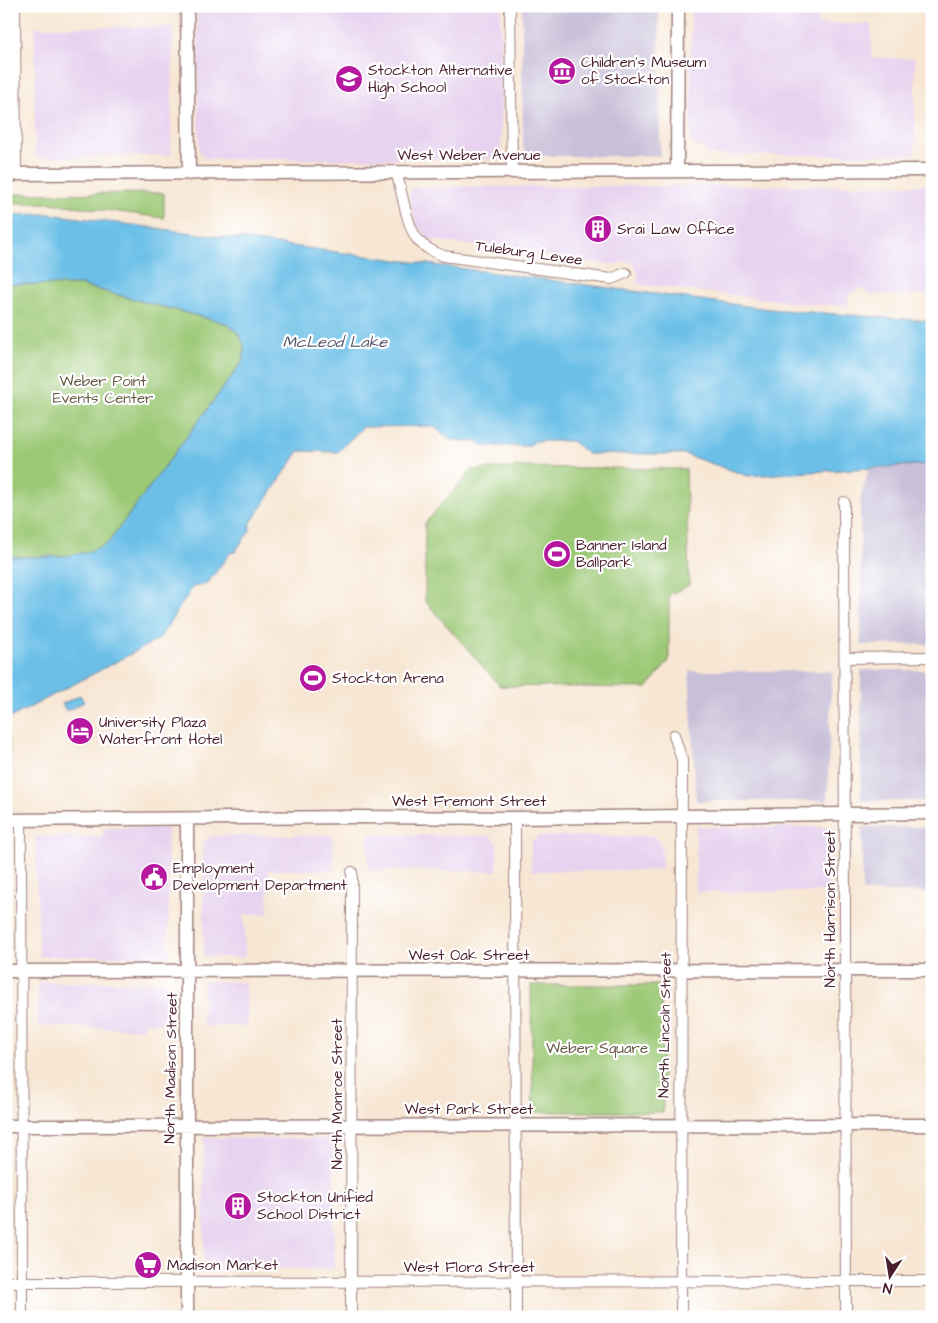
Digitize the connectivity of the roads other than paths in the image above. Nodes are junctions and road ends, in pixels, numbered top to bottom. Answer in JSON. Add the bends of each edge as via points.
{"nodes":[{"id":1,"x":186,"y":6,"type":"edge"},
{"id":2,"x":510,"y":6,"type":"edge"},
{"id":3,"x":678,"y":6,"type":"edge"},
{"id":4,"x":15,"y":10,"type":"edge"},
{"id":5,"x":677,"y":170,"type":"junction"},
{"id":6,"x":932,"y":170,"type":"edge"},
{"id":7,"x":512,"y":171,"type":"junction"},
{"id":8,"x":396,"y":172,"type":"junction"},
{"id":9,"x":189,"y":174,"type":"junction"},
{"id":10,"x":10,"y":175,"type":"edge"},
{"id":11,"x":626,"y":273,"type":"dead end"},
{"id":12,"x":844,"y":502,"type":"dead end"},
{"id":13,"x":932,"y":657,"type":"edge"},
{"id":14,"x":845,"y":658,"type":"junction"},
{"id":15,"x":674,"y":735,"type":"dead end"},
{"id":16,"x":932,"y":813,"type":"edge"},
{"id":17,"x":844,"y":814,"type":"junction"},
{"id":18,"x":682,"y":815,"type":"junction"},
{"id":19,"x":515,"y":818,"type":"junction"},
{"id":20,"x":187,"y":819,"type":"junction"},
{"id":21,"x":6,"y":820,"type":"edge"},
{"id":22,"x":22,"y":821,"type":"junction"},
{"id":23,"x":352,"y":872,"type":"dead end"},
{"id":24,"x":21,"y":970,"type":"junction"},
{"id":25,"x":682,"y":970,"type":"junction"},
{"id":26,"x":932,"y":970,"type":"edge"},
{"id":27,"x":6,"y":971,"type":"edge"},
{"id":28,"x":352,"y":971,"type":"junction"},
{"id":29,"x":846,"y":971,"type":"junction"},
{"id":30,"x":188,"y":972,"type":"junction"},
{"id":31,"x":516,"y":972,"type":"junction"},
{"id":32,"x":22,"y":1125,"type":"junction"},
{"id":33,"x":186,"y":1125,"type":"junction"},
{"id":34,"x":351,"y":1125,"type":"junction"},
{"id":35,"x":516,"y":1125,"type":"junction"},
{"id":36,"x":680,"y":1125,"type":"junction"},
{"id":37,"x":845,"y":1125,"type":"junction"},
{"id":38,"x":932,"y":1125,"type":"edge"},
{"id":39,"x":6,"y":1126,"type":"edge"},
{"id":40,"x":846,"y":1281,"type":"junction"},
{"id":41,"x":932,"y":1281,"type":"edge"},
{"id":42,"x":6,"y":1282,"type":"edge"},
{"id":43,"x":22,"y":1282,"type":"junction"},
{"id":44,"x":187,"y":1282,"type":"junction"},
{"id":45,"x":351,"y":1282,"type":"junction"},
{"id":46,"x":516,"y":1282,"type":"junction"},
{"id":47,"x":681,"y":1282,"type":"junction"},
{"id":48,"x":22,"y":1317,"type":"edge"},
{"id":49,"x":187,"y":1317,"type":"edge"},
{"id":50,"x":351,"y":1317,"type":"edge"},
{"id":51,"x":516,"y":1317,"type":"edge"},
{"id":52,"x":681,"y":1317,"type":"edge"},
{"id":53,"x":846,"y":1317,"type":"edge"}],
"edges":[{"from":1,"to":9,"type":"street"},
{"from":2,"to":7,"type":"street"},
{"from":3,"to":5,"type":"street"},
{"from":4,"to":10,"type":"street"},
{"from":5,"to":6,"type":"street","name":"West Weber Avenue"},
{"from":5,"to":7,"type":"street","name":"West Weber Avenue"},
{"from":7,"to":8,"type":"street","name":"West Weber Avenue"},
{"from":8,"to":9,"type":"street","name":"West Weber Avenue"},
{"from":8,"to":11,"type":"street","name":"Tuleburg Levee","via":[[412,228],[429,250],[444,256],[611,279]]},
{"from":9,"to":10,"type":"street","name":"West Weber Avenue"},
{"from":12,"to":14,"type":"street","name":"North Harrison Street"},
{"from":13,"to":14,"type":"street"},
{"from":14,"to":17,"type":"street","name":"North Harrison Street"},
{"from":15,"to":18,"type":"street","name":"North Lincoln Street","via":[[682,760]]},
{"from":16,"to":17,"type":"street","name":"West Fremont Street"},
{"from":17,"to":18,"type":"street","name":"West Fremont Street"},
{"from":17,"to":29,"type":"street","name":"North Harrison Street"},
{"from":18,"to":19,"type":"street","name":"West Fremont Street"},
{"from":18,"to":25,"type":"street","name":"North Lincoln Street"},
{"from":19,"to":20,"type":"street","name":"West Fremont Street"},
{"from":19,"to":31,"type":"street"},
{"from":20,"to":22,"type":"street","name":"West Fremont Street"},
{"from":20,"to":30,"type":"street","name":"North Madison Street"},
{"from":21,"to":22,"type":"street","name":"West Fremont Street"},
{"from":22,"to":24,"type":"street"},
{"from":23,"to":28,"type":"street","name":"North Monroe Street"},
{"from":24,"to":27,"type":"street","name":"West Oak Street"},
{"from":24,"to":30,"type":"street","name":"West Oak Street"},
{"from":24,"to":32,"type":"street"},
{"from":25,"to":29,"type":"street","name":"West Oak Street"},
{"from":25,"to":31,"type":"street","name":"West Oak Street"},
{"from":25,"to":36,"type":"street","name":"North Lincoln Street"},
{"from":26,"to":29,"type":"street","name":"West Oak Street"},
{"from":28,"to":30,"type":"street","name":"West Oak Street"},
{"from":28,"to":31,"type":"street","name":"West Oak Street"},
{"from":28,"to":34,"type":"street","name":"North Monroe Street"},
{"from":29,"to":37,"type":"street","name":"North Harrison Street"},
{"from":30,"to":33,"type":"street","name":"North Madison Street"},
{"from":31,"to":35,"type":"street"},
{"from":32,"to":33,"type":"street","name":"West Park Street"},
{"from":32,"to":39,"type":"street","name":"West Park Street"},
{"from":32,"to":43,"type":"street"},
{"from":33,"to":34,"type":"street","name":"West Park Street"},
{"from":33,"to":44,"type":"street","name":"North Madison Street"},
{"from":34,"to":35,"type":"street","name":"West Park Street"},
{"from":34,"to":45,"type":"street","name":"North Monroe Street"},
{"from":35,"to":36,"type":"street","name":"West Park Street"},
{"from":35,"to":46,"type":"street"},
{"from":36,"to":37,"type":"street","name":"West Park Street"},
{"from":36,"to":47,"type":"street","name":"North Lincoln Street"},
{"from":37,"to":38,"type":"street","name":"West Park Street"},
{"from":37,"to":40,"type":"street","name":"North Harrison Street"},
{"from":40,"to":41,"type":"street","name":"West Flora Street"},
{"from":40,"to":47,"type":"street","name":"West Flora Street"},
{"from":40,"to":53,"type":"street","name":"North Harrison Street"},
{"from":42,"to":43,"type":"street","name":"West Flora Street"},
{"from":43,"to":44,"type":"street","name":"West Flora Street"},
{"from":43,"to":48,"type":"street"},
{"from":44,"to":45,"type":"street","name":"West Flora Street"},
{"from":44,"to":49,"type":"street","name":"North Madison Street"},
{"from":45,"to":46,"type":"street","name":"West Flora Street"},
{"from":45,"to":50,"type":"street","name":"North Monroe Street"},
{"from":46,"to":47,"type":"street","name":"West Flora Street"},
{"from":46,"to":51,"type":"street"},
{"from":47,"to":52,"type":"street","name":"North Lincoln Street"}]}
